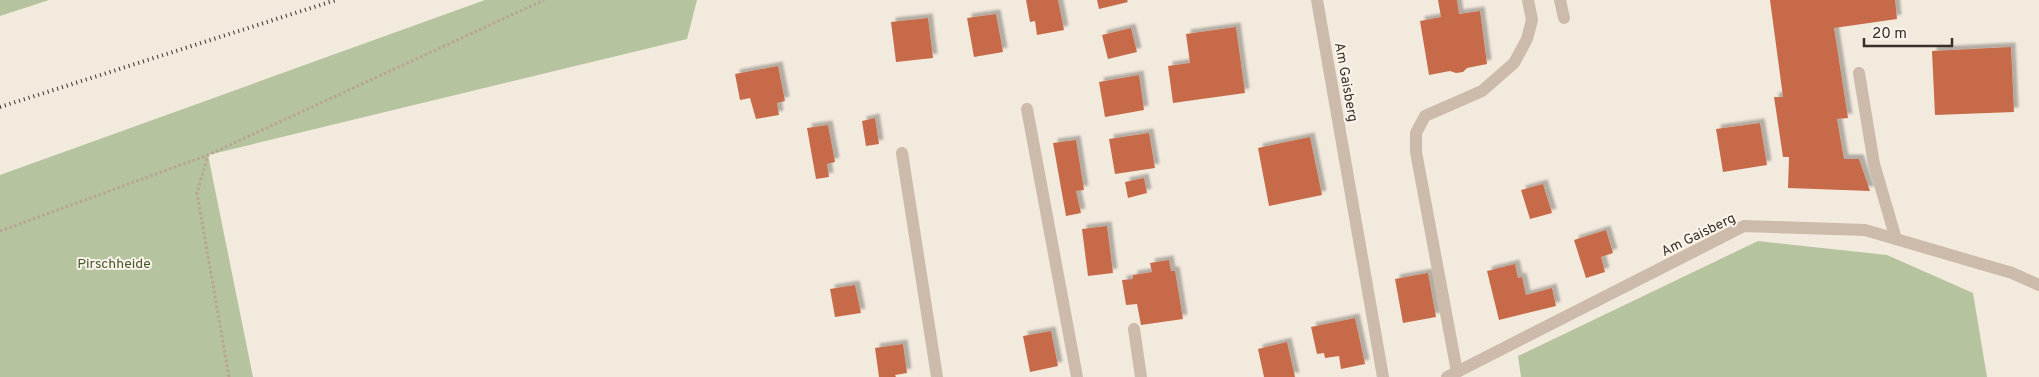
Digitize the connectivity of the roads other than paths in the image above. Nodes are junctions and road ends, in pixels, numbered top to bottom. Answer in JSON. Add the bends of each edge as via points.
{"nodes":[{"id":1,"x":1317,"y":0,"type":"edge"},
{"id":2,"x":1528,"y":0,"type":"edge"},
{"id":3,"x":1560,"y":0,"type":"edge"},
{"id":4,"x":1564,"y":18,"type":"dead end"},
{"id":5,"x":1859,"y":73,"type":"dead end"},
{"id":6,"x":1027,"y":109,"type":"dead end"},
{"id":7,"x":902,"y":153,"type":"dead end"},
{"id":8,"x":1896,"y":239,"type":"junction"},
{"id":9,"x":2039,"y":285,"type":"edge"},
{"id":10,"x":1134,"y":329,"type":"dead end"},
{"id":11,"x":1452,"y":375,"type":"edge"},
{"id":12,"x":937,"y":377,"type":"edge"},
{"id":13,"x":1077,"y":377,"type":"edge"},
{"id":14,"x":1141,"y":377,"type":"edge"},
{"id":15,"x":1383,"y":377,"type":"edge"}],
"edges":[{"from":1,"to":15,"type":"street","name":"Am Gaisberg"},
{"from":2,"to":11,"type":"street","via":[[1532,20],[1528,39],[1514,63],[1482,92],[1425,116],[1416,133],[1416,152]]},
{"from":3,"to":4,"type":"street"},
{"from":5,"to":8,"type":"street","via":[[1874,164]]},
{"from":6,"to":13,"type":"street"},
{"from":7,"to":12,"type":"street"},
{"from":8,"to":9,"type":"street","name":"Am Gaisberg","via":[[2012,273]]},
{"from":8,"to":11,"type":"street","name":"Am Gaisberg","via":[[1865,230],[1744,226]]},
{"from":10,"to":14,"type":"street"}]}
